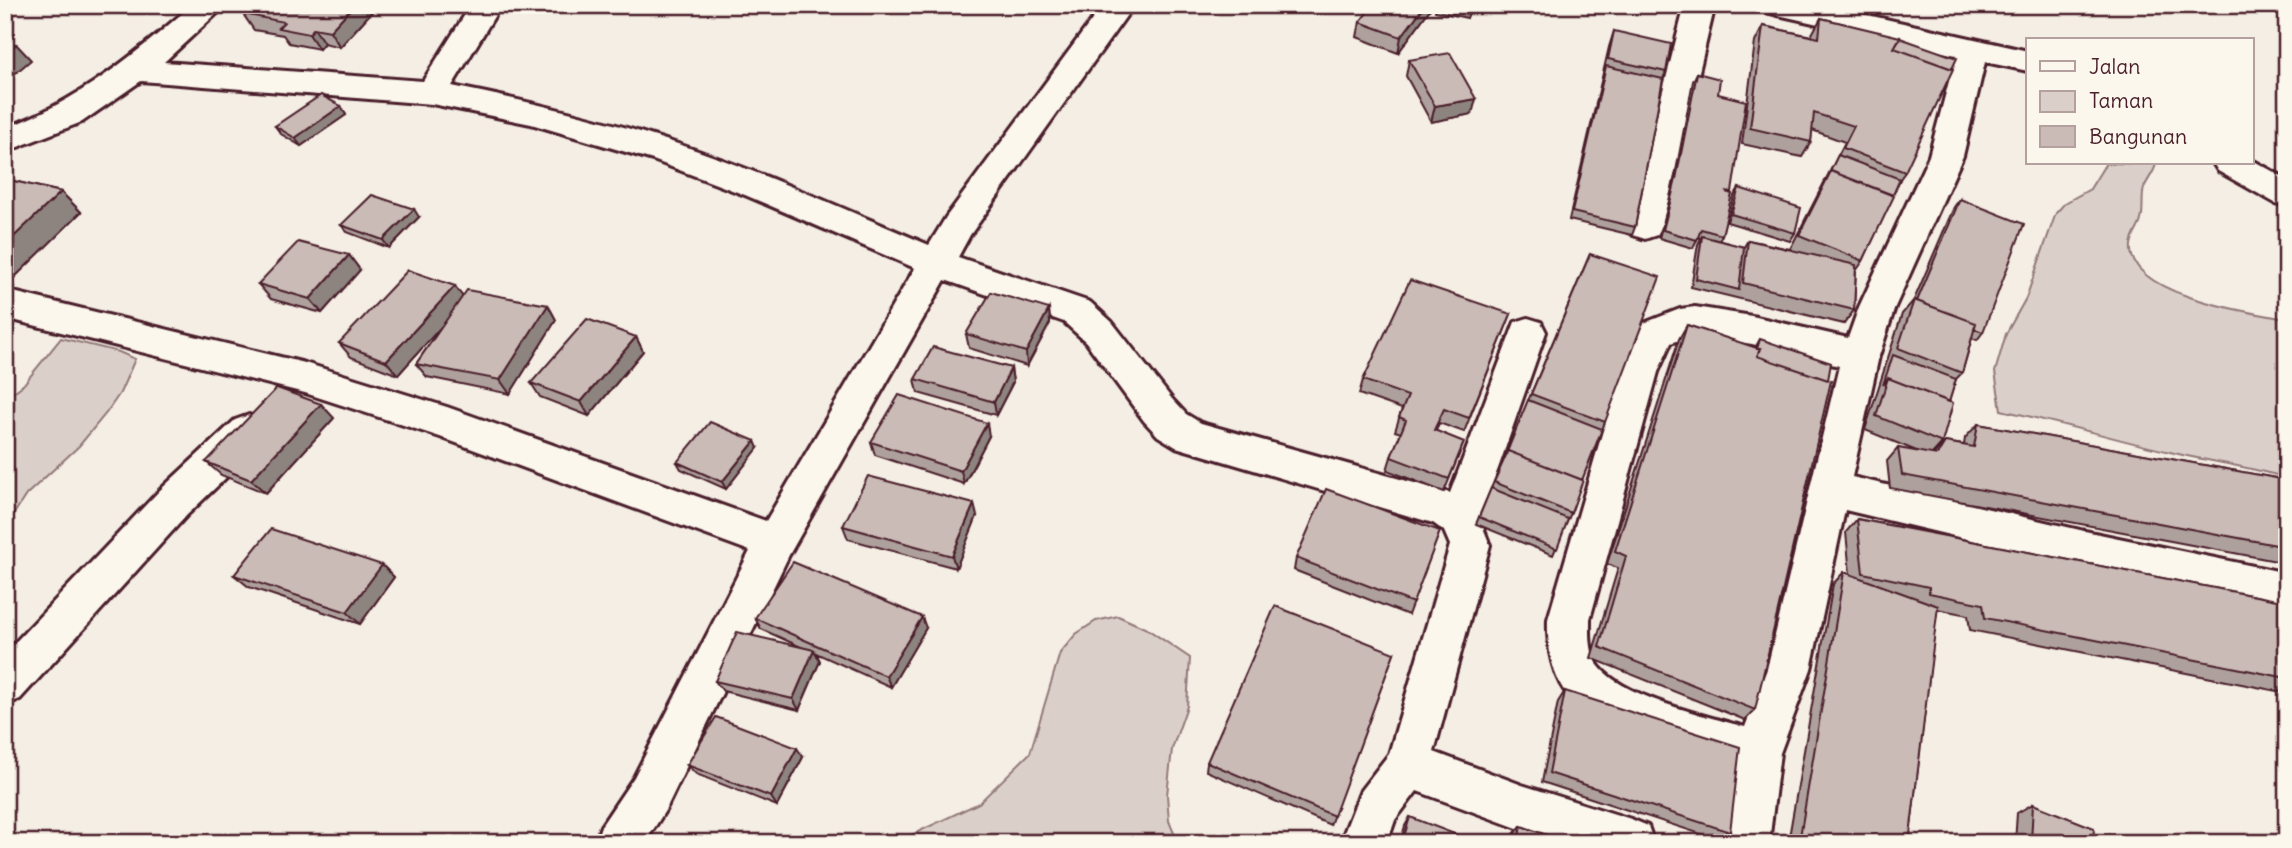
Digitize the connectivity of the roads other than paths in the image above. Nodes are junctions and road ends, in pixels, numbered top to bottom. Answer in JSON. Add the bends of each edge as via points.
{"nodes":[{"id":1,"x":211,"y":5,"type":"edge"},
{"id":2,"x":485,"y":5,"type":"edge"},
{"id":3,"x":1119,"y":5,"type":"edge"},
{"id":4,"x":1700,"y":5,"type":"edge"},
{"id":5,"x":1778,"y":5,"type":"edge"},
{"id":6,"x":1973,"y":48,"type":"junction"},
{"id":7,"x":2026,"y":61,"type":"edge"},
{"id":8,"x":133,"y":70,"type":"junction"},
{"id":9,"x":432,"y":93,"type":"junction"},
{"id":10,"x":5,"y":141,"type":"edge"},
{"id":11,"x":2232,"y":164,"type":"edge"},
{"id":12,"x":2287,"y":194,"type":"edge"},
{"id":13,"x":1645,"y":226,"type":"dead end"},
{"id":14,"x":937,"y":263,"type":"junction"},
{"id":15,"x":5,"y":304,"type":"edge"},
{"id":16,"x":1528,"y":332,"type":"dead end"},
{"id":17,"x":1860,"y":356,"type":"junction"},
{"id":18,"x":305,"y":378,"type":"junction"},
{"id":19,"x":1830,"y":489,"type":"junction"},
{"id":20,"x":1460,"y":520,"type":"junction"},
{"id":21,"x":775,"y":542,"type":"junction"},
{"id":22,"x":2287,"y":592,"type":"edge"},
{"id":23,"x":5,"y":684,"type":"edge"},
{"id":24,"x":1758,"y":753,"type":"junction"},
{"id":25,"x":1408,"y":765,"type":"junction"},
{"id":26,"x":618,"y":843,"type":"edge"},
{"id":27,"x":1363,"y":843,"type":"edge"},
{"id":28,"x":1631,"y":843,"type":"edge"},
{"id":29,"x":1745,"y":843,"type":"edge"}],
"edges":[{"from":1,"to":8,"type":"street"},
{"from":2,"to":9,"type":"street"},
{"from":3,"to":14,"type":"street","via":[[958,226]]},
{"from":4,"to":13,"type":"street"},
{"from":5,"to":6,"type":"street"},
{"from":6,"to":7,"type":"street"},
{"from":6,"to":17,"type":"street","via":[[1946,156],[1877,307]]},
{"from":8,"to":9,"type":"street"},
{"from":8,"to":10,"type":"street","via":[[50,125]]},
{"from":9,"to":14,"type":"street","via":[[532,113],[665,152]]},
{"from":11,"to":12,"type":"street"},
{"from":14,"to":20,"type":"street","via":[[1077,312],[1099,332],[1158,411],[1190,436],[1445,509]]},
{"from":14,"to":21,"type":"street"},
{"from":15,"to":18,"type":"street"},
{"from":16,"to":20,"type":"street"},
{"from":17,"to":19,"type":"street"},
{"from":17,"to":24,"type":"street","via":[[1695,321],[1657,333],[1639,372],[1569,619],[1568,643],[1576,669],[1587,686],[1605,699],[1659,722]]},
{"from":18,"to":21,"type":"street","via":[[461,427]]},
{"from":18,"to":23,"type":"street","via":[[173,503]]},
{"from":19,"to":22,"type":"street"},
{"from":19,"to":24,"type":"street","via":[[1789,669]]},
{"from":20,"to":25,"type":"street","via":[[1470,545]]},
{"from":21,"to":26,"type":"street","via":[[650,793]]},
{"from":24,"to":29,"type":"street"},
{"from":25,"to":27,"type":"street","via":[[1377,806]]},
{"from":25,"to":28,"type":"street"}]}
